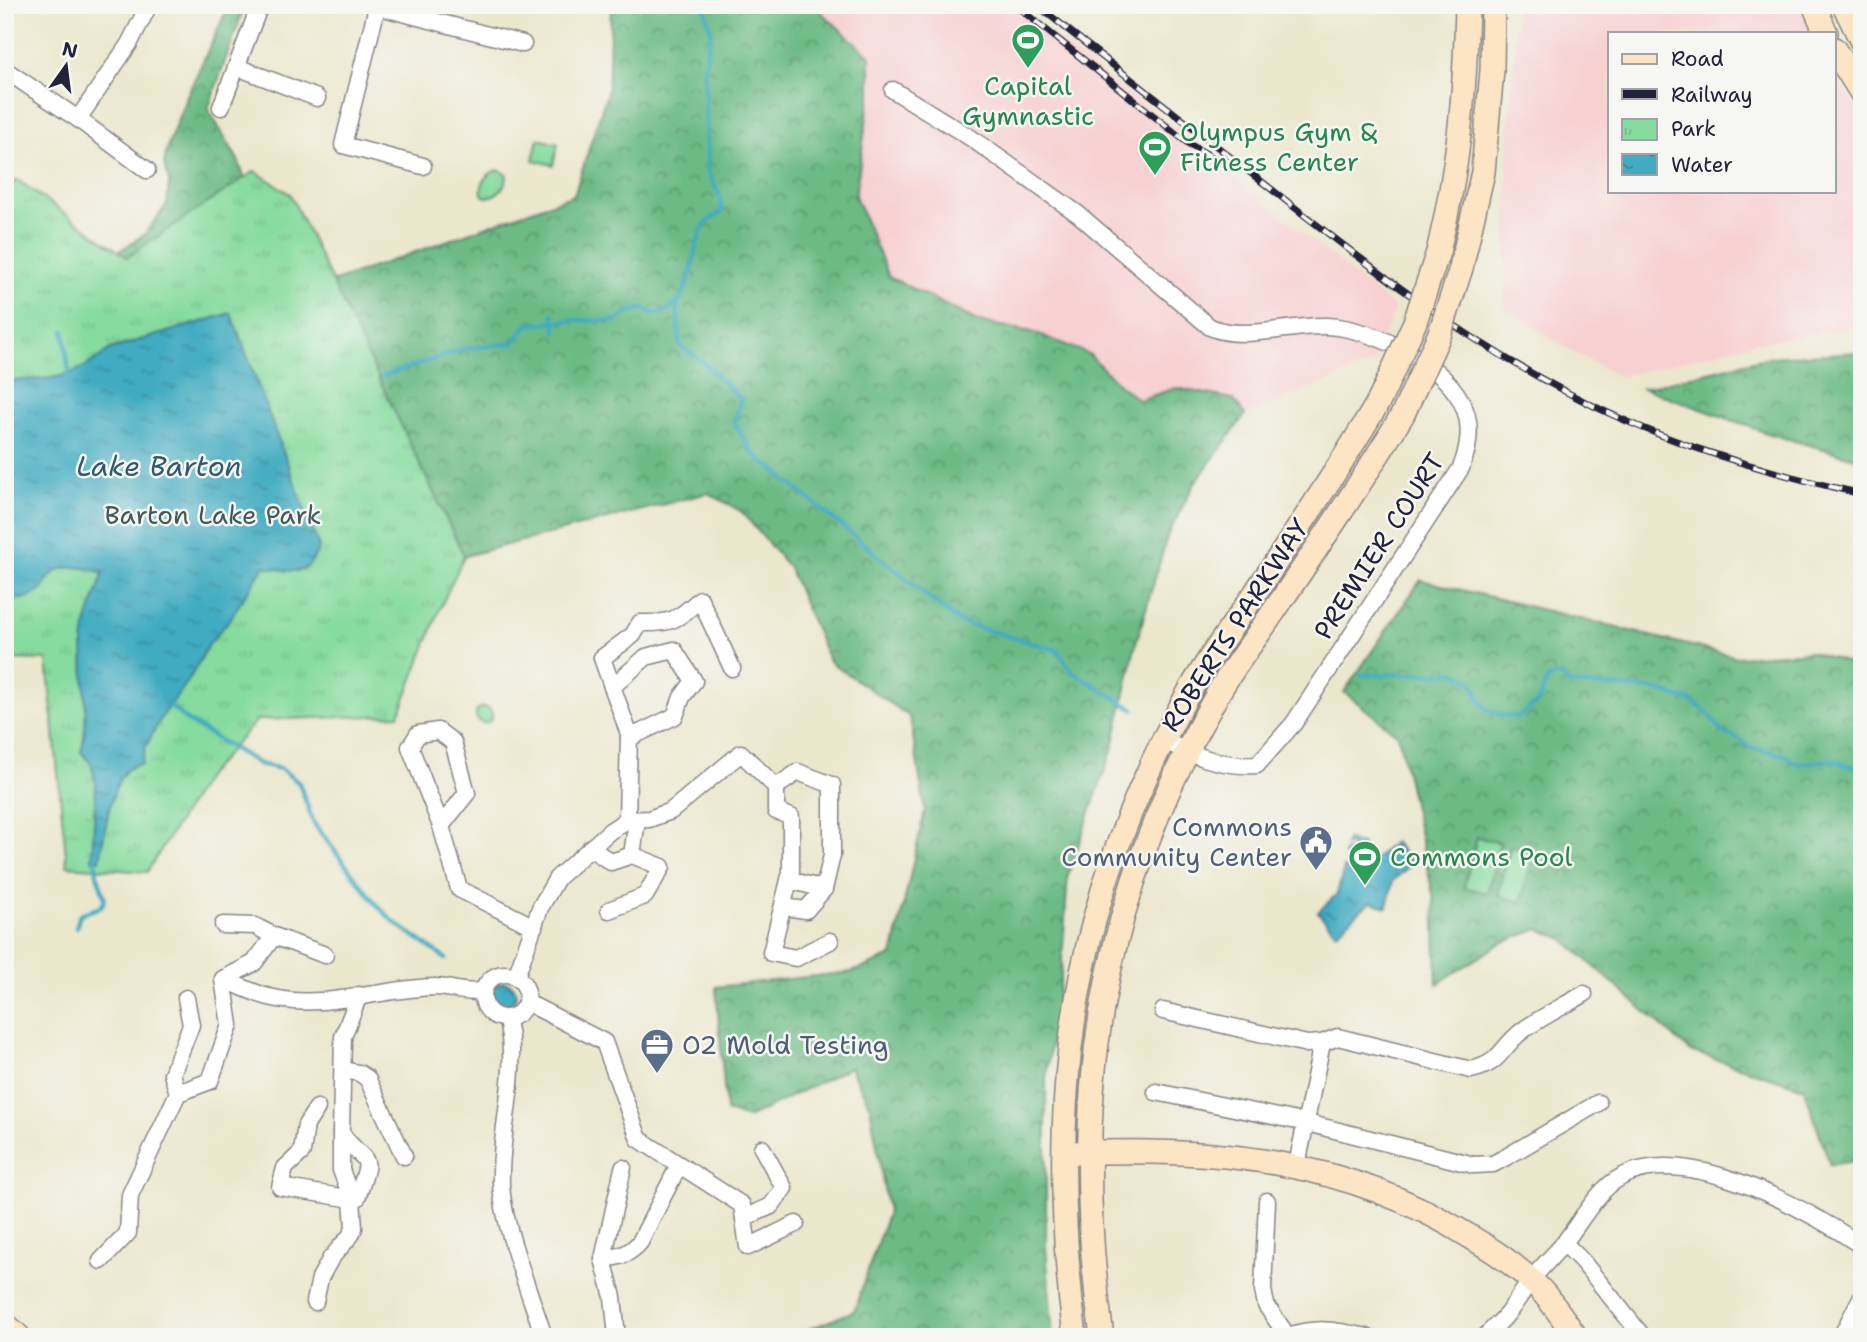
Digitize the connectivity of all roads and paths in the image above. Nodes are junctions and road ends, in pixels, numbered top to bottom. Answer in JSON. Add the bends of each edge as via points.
{"nodes":[{"id":1,"x":260,"y":5,"type":"edge"},
{"id":2,"x":1467,"y":5,"type":"edge"},
{"id":3,"x":1493,"y":5,"type":"edge"},
{"id":4,"x":1814,"y":5,"type":"edge"},
{"id":5,"x":1844,"y":5,"type":"edge"},
{"id":6,"x":374,"y":6,"type":"edge"},
{"id":7,"x":144,"y":7,"type":"edge"},
{"id":8,"x":1826,"y":32,"type":"edge"},
{"id":9,"x":1862,"y":42,"type":"edge"},
{"id":10,"x":523,"y":44,"type":"dead end"},
{"id":11,"x":1836,"y":52,"type":"edge"},
{"id":12,"x":237,"y":67,"type":"junction"},
{"id":13,"x":5,"y":70,"type":"edge"},
{"id":14,"x":893,"y":90,"type":"dead end"},
{"id":15,"x":1862,"y":94,"type":"edge"},
{"id":16,"x":317,"y":98,"type":"dead end"},
{"id":17,"x":221,"y":107,"type":"dead end"},
{"id":18,"x":78,"y":119,"type":"junction"},
{"id":19,"x":423,"y":166,"type":"dead end"},
{"id":20,"x":147,"y":170,"type":"dead end"},
{"id":21,"x":732,"y":668,"type":"dead end"},
{"id":22,"x":612,"y":687,"type":"junction"},
{"id":23,"x":629,"y":738,"type":"junction"},
{"id":24,"x":1163,"y":740,"type":"junction"},
{"id":25,"x":1187,"y":752,"type":"junction"},
{"id":26,"x":776,"y":787,"type":"junction"},
{"id":27,"x":632,"y":820,"type":"junction"},
{"id":28,"x":441,"y":826,"type":"junction"},
{"id":29,"x":590,"y":848,"type":"junction"},
{"id":30,"x":632,"y":855,"type":"junction"},
{"id":31,"x":789,"y":880,"type":"junction"},
{"id":32,"x":824,"y":889,"type":"junction"},
{"id":33,"x":783,"y":907,"type":"junction"},
{"id":34,"x":609,"y":910,"type":"dead end"},
{"id":35,"x":223,"y":926,"type":"dead end"},
{"id":36,"x":534,"y":927,"type":"junction"},
{"id":37,"x":274,"y":936,"type":"junction"},
{"id":38,"x":830,"y":941,"type":"dead end"},
{"id":39,"x":325,"y":955,"type":"dead end"},
{"id":40,"x":516,"y":977,"type":"junction"},
{"id":41,"x":223,"y":979,"type":"junction"},
{"id":42,"x":483,"y":990,"type":"junction"},
{"id":43,"x":1584,"y":994,"type":"dead end"},
{"id":44,"x":359,"y":995,"type":"junction"},
{"id":45,"x":186,"y":998,"type":"dead end"},
{"id":46,"x":526,"y":1002,"type":"junction"},
{"id":47,"x":1163,"y":1011,"type":"dead end"},
{"id":48,"x":506,"y":1018,"type":"junction"},
{"id":49,"x":1322,"y":1043,"type":"junction"},
{"id":50,"x":342,"y":1070,"type":"junction"},
{"id":51,"x":1156,"y":1092,"type":"dead end"},
{"id":52,"x":178,"y":1093,"type":"junction"},
{"id":53,"x":1598,"y":1102,"type":"dead end"},
{"id":54,"x":317,"y":1108,"type":"dead end"},
{"id":55,"x":1307,"y":1123,"type":"junction"},
{"id":56,"x":341,"y":1133,"type":"junction"},
{"id":57,"x":762,"y":1148,"type":"dead end"},
{"id":58,"x":1089,"y":1153,"type":"junction"},
{"id":59,"x":1062,"y":1154,"type":"junction"},
{"id":60,"x":404,"y":1156,"type":"dead end"},
{"id":61,"x":680,"y":1165,"type":"junction"},
{"id":62,"x":1297,"y":1165,"type":"junction"},
{"id":63,"x":623,"y":1168,"type":"dead end"},
{"id":64,"x":352,"y":1199,"type":"junction"},
{"id":65,"x":1267,"y":1201,"type":"dead end"},
{"id":66,"x":744,"y":1218,"type":"junction"},
{"id":67,"x":796,"y":1224,"type":"dead end"},
{"id":68,"x":1564,"y":1243,"type":"junction"},
{"id":69,"x":1862,"y":1246,"type":"edge"},
{"id":70,"x":603,"y":1259,"type":"junction"},
{"id":71,"x":101,"y":1262,"type":"dead end"},
{"id":72,"x":1531,"y":1280,"type":"junction"},
{"id":73,"x":1862,"y":1296,"type":"edge"},
{"id":74,"x":315,"y":1302,"type":"dead end"},
{"id":75,"x":5,"y":1324,"type":"edge"},
{"id":76,"x":1288,"y":1336,"type":"edge"},
{"id":77,"x":19,"y":1337,"type":"edge"},
{"id":78,"x":544,"y":1337,"type":"edge"},
{"id":79,"x":617,"y":1337,"type":"edge"},
{"id":80,"x":1075,"y":1337,"type":"edge"},
{"id":81,"x":1102,"y":1337,"type":"edge"},
{"id":82,"x":1367,"y":1337,"type":"edge"},
{"id":83,"x":1485,"y":1337,"type":"edge"},
{"id":84,"x":1576,"y":1337,"type":"edge"},
{"id":85,"x":1643,"y":1337,"type":"edge"},
{"id":86,"x":1841,"y":1337,"type":"edge"}],
"edges":[{"from":1,"to":12,"type":"street"},
{"from":2,"to":24,"type":"main road","name":"ROBERTS PARKWAY","bridge":true,"via":[[1461,132],[1450,204],[1415,321],[1380,399],[1344,461],[1201,672]]},
{"from":3,"to":25,"type":"main road","name":"ROBERTS PARKWAY","bridge":true,"via":[[1483,173],[1440,333],[1376,459],[1217,695]]},
{"from":4,"to":8,"type":"main road"},
{"from":5,"to":9,"type":"main road"},
{"from":6,"to":10,"type":"street"},
{"from":6,"to":19,"type":"street","via":[[343,145]]},
{"from":7,"to":18,"type":"street","via":[[129,44]]},
{"from":11,"to":15,"type":"main road"},
{"from":12,"to":16,"type":"street"},
{"from":12,"to":17,"type":"street"},
{"from":13,"to":18,"type":"street"},
{"from":14,"to":25,"type":"street","name":"PREMIER COURT","via":[[971,138],[1077,214],[1210,327],[1240,333],[1329,326],[1361,332],[1397,346],[1437,373],[1466,412],[1469,440],[1461,468],[1271,751],[1257,765],[1235,766]]},
{"from":18,"to":20,"type":"street"},
{"from":21,"to":22,"type":"street","via":[[700,599],[682,616],[640,623],[633,635],[602,658]]},
{"from":22,"to":23,"type":"street"},
{"from":22,"to":23,"type":"street","via":[[646,657],[674,650],[694,681],[682,696],[676,716]]},
{"from":23,"to":27,"type":"street"},
{"from":24,"to":25,"type":"street","name":"PREMIER COURT"},
{"from":24,"to":59,"type":"main road","name":"ROBERTS PARKWAY","via":[[1120,837],[1081,973],[1069,1048]]},
{"from":25,"to":58,"type":"main road","name":"ROBERTS PARKWAY","via":[[1141,855],[1106,978],[1090,1097]]},
{"from":26,"to":27,"type":"street","via":[[741,753],[671,811]]},
{"from":26,"to":31,"type":"street","via":[[776,811],[791,817]]},
{"from":26,"to":32,"type":"street","via":[[798,772],[832,785],[832,855]]},
{"from":27,"to":29,"type":"street"},
{"from":27,"to":30,"type":"street"},
{"from":28,"to":28,"type":"street","via":[[467,793],[453,742],[438,731],[418,734],[410,747]]},
{"from":28,"to":36,"type":"street","via":[[459,888]]},
{"from":29,"to":30,"type":"street","via":[[611,862]]},
{"from":29,"to":36,"type":"street","via":[[557,878]]},
{"from":30,"to":34,"type":"street","via":[[662,867],[645,896]]},
{"from":31,"to":32,"type":"street"},
{"from":31,"to":33,"type":"street"},
{"from":32,"to":33,"type":"street","via":[[806,910]]},
{"from":33,"to":38,"type":"street","via":[[771,953],[796,958]]},
{"from":35,"to":37,"type":"street","via":[[255,926]]},
{"from":36,"to":40,"type":"street"},
{"from":37,"to":39,"type":"street"},
{"from":37,"to":41,"type":"street","via":[[254,963]]},
{"from":40,"to":42,"type":"street","via":[[494,976]]},
{"from":40,"to":46,"type":"street","via":[[526,989]]},
{"from":41,"to":44,"type":"street","via":[[268,997],[290,1000]]},
{"from":41,"to":52,"type":"street","via":[[230,1025],[210,1081]]},
{"from":42,"to":44,"type":"street","via":[[436,987]]},
{"from":42,"to":48,"type":"street","via":[[487,1010]]},
{"from":43,"to":49,"type":"street","via":[[1523,1030],[1496,1061],[1471,1070],[1338,1037]]},
{"from":44,"to":50,"type":"street","via":[[344,1037]]},
{"from":45,"to":52,"type":"street","via":[[191,1025],[172,1074]]},
{"from":46,"to":48,"type":"street","via":[[519,1013]]},
{"from":46,"to":61,"type":"street","via":[[604,1042],[639,1139]]},
{"from":47,"to":49,"type":"street","via":[[1307,1044]]},
{"from":48,"to":78,"type":"street","via":[[509,1068],[501,1186],[509,1227]]},
{"from":49,"to":55,"type":"street"},
{"from":50,"to":56,"type":"street"},
{"from":50,"to":60,"type":"street","via":[[367,1079]]},
{"from":51,"to":55,"type":"street"},
{"from":52,"to":71,"type":"street","via":[[130,1195],[128,1233]]},
{"from":53,"to":55,"type":"street","via":[[1493,1164],[1474,1165]]},
{"from":54,"to":64,"type":"street","via":[[306,1125],[302,1152],[285,1168],[280,1187]]},
{"from":55,"to":62,"type":"street"},
{"from":56,"to":64,"type":"street","via":[[341,1170]]},
{"from":56,"to":64,"type":"street","via":[[365,1157],[367,1166],[357,1198]]},
{"from":57,"to":66,"type":"street","via":[[784,1188],[771,1206]]},
{"from":58,"to":59,"type":"main road"},
{"from":58,"to":62,"type":"main road","via":[[1179,1153]]},
{"from":58,"to":81,"type":"main road","name":"ROBERTS PARKWAY"},
{"from":59,"to":80,"type":"main road","name":"ROBERTS PARKWAY"},
{"from":61,"to":66,"type":"street","via":[[742,1205]]},
{"from":61,"to":70,"type":"street","via":[[632,1251]]},
{"from":62,"to":72,"type":"main road","via":[[1387,1193],[1436,1215]]},
{"from":63,"to":70,"type":"street"},
{"from":64,"to":74,"type":"street","via":[[354,1228],[320,1278]]},
{"from":65,"to":76,"type":"street","via":[[1263,1290],[1266,1305]]},
{"from":66,"to":67,"type":"street","via":[[748,1247]]},
{"from":68,"to":69,"type":"street","via":[[1603,1191],[1624,1174],[1682,1169],[1750,1185]]},
{"from":68,"to":72,"type":"street"},
{"from":68,"to":85,"type":"street"},
{"from":70,"to":79,"type":"street"},
{"from":72,"to":83,"type":"street"},
{"from":72,"to":84,"type":"main road"},
{"from":73,"to":86,"type":"street"},
{"from":75,"to":77,"type":"main road"},
{"from":76,"to":82,"type":"street","via":[[1326,1329]]}]}
